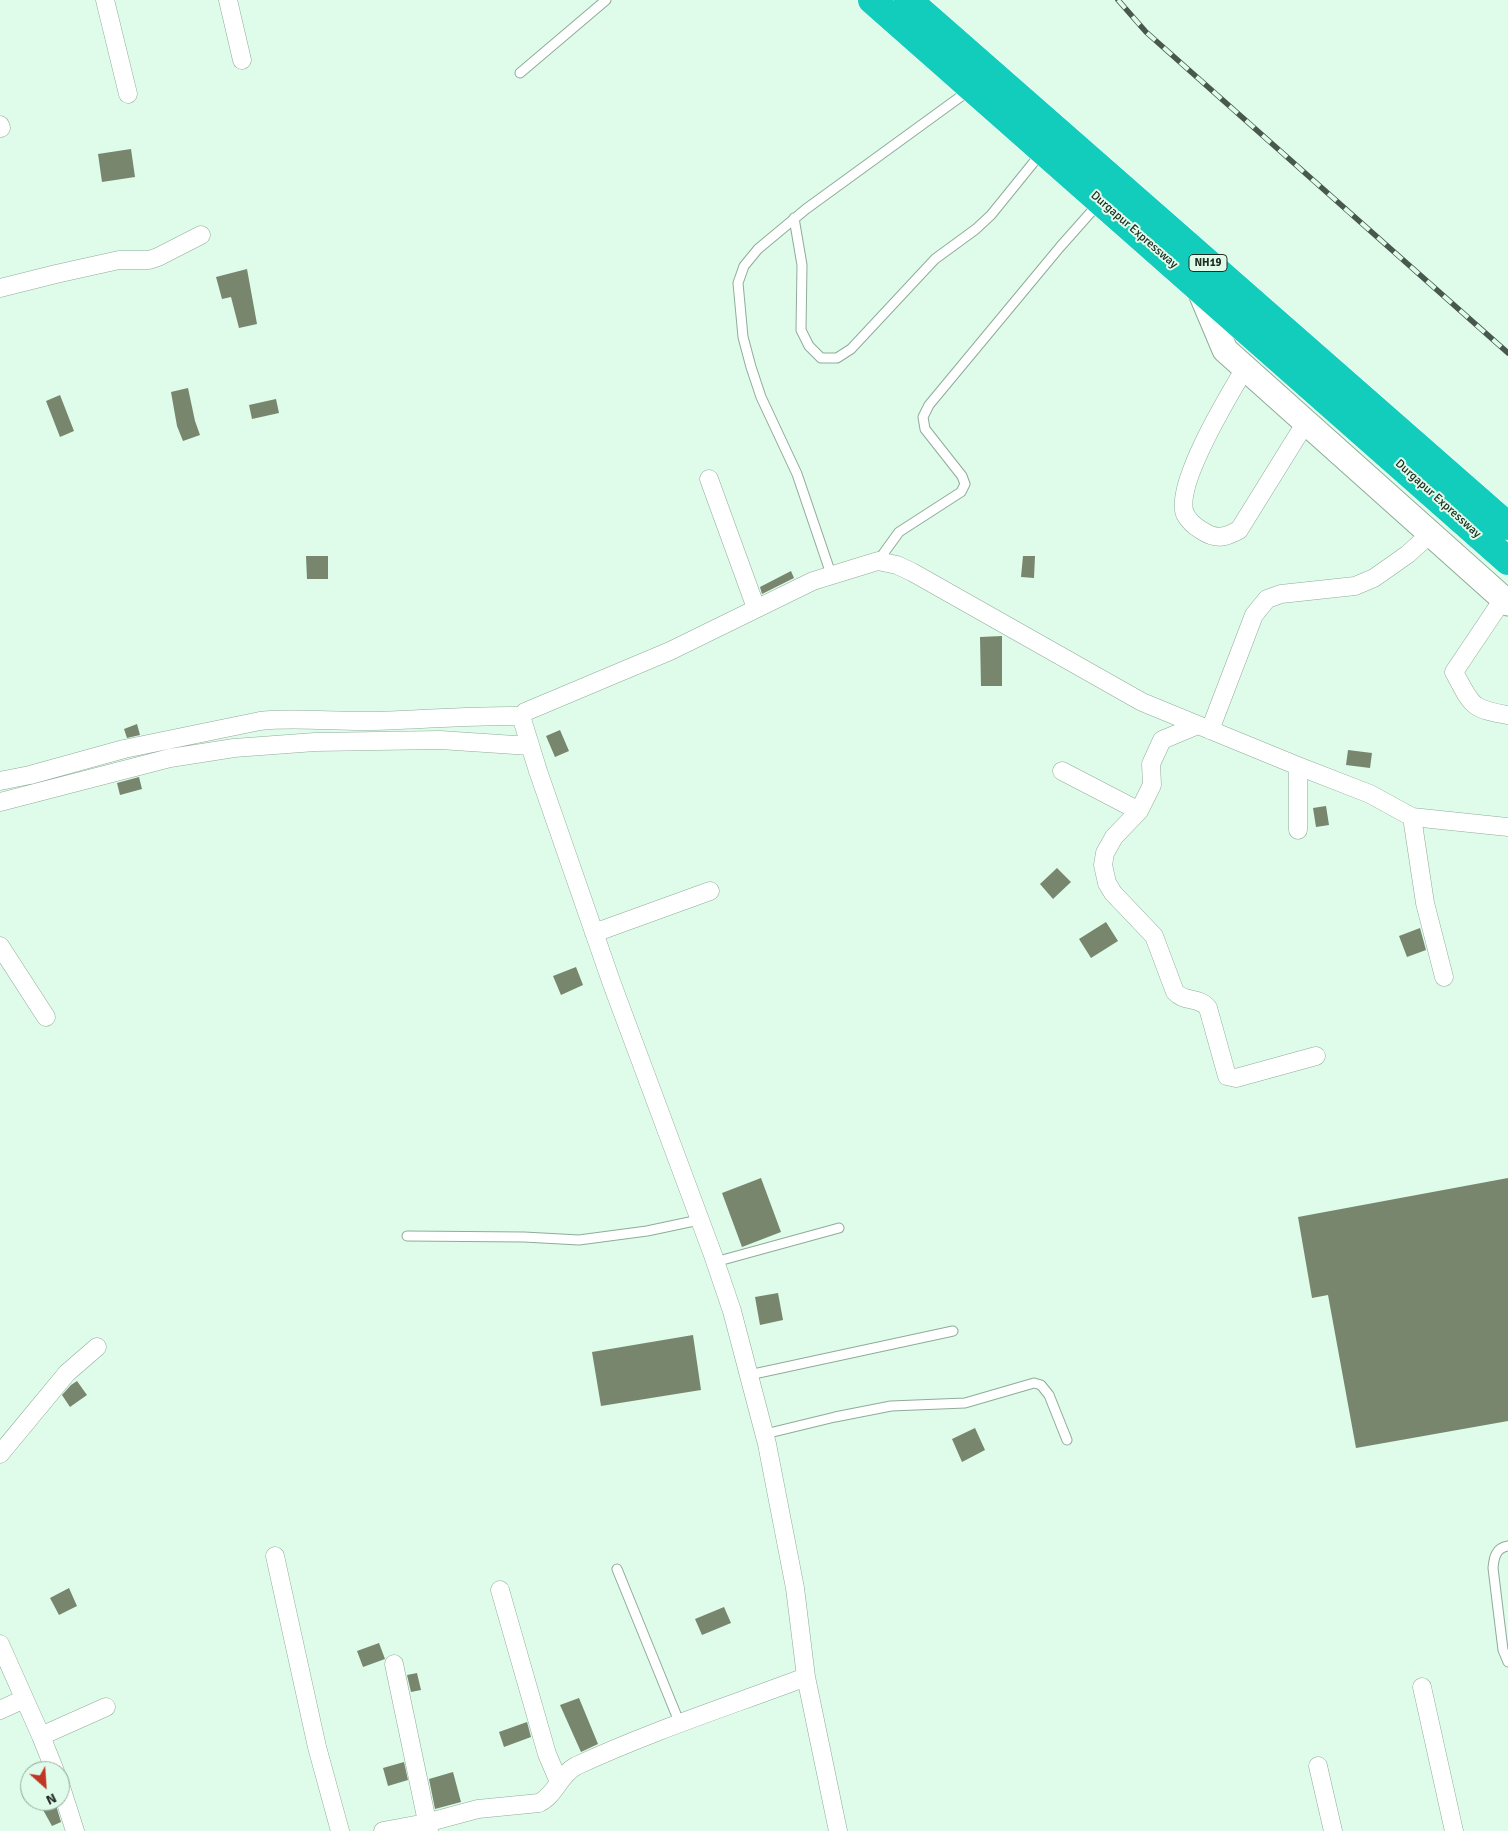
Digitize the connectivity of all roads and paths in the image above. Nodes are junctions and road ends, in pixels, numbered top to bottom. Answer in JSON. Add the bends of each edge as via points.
{"nodes":[{"id":1,"x":105,"y":0,"type":"edge"},
{"id":2,"x":228,"y":0,"type":"edge"},
{"id":3,"x":606,"y":0,"type":"edge"},
{"id":4,"x":872,"y":0,"type":"edge"},
{"id":5,"x":908,"y":0,"type":"edge"},
{"id":6,"x":242,"y":60,"type":"dead end"},
{"id":7,"x":520,"y":73,"type":"dead end"},
{"id":8,"x":973,"y":88,"type":"junction"},
{"id":9,"x":128,"y":94,"type":"dead end"},
{"id":10,"x":1044,"y":150,"type":"junction"},
{"id":11,"x":1101,"y":201,"type":"junction"},
{"id":12,"x":794,"y":218,"type":"junction"},
{"id":13,"x":201,"y":235,"type":"dead end"},
{"id":14,"x":1198,"y":286,"type":"junction"},
{"id":15,"x":0,"y":288,"type":"edge"},
{"id":16,"x":1245,"y":368,"type":"junction"},
{"id":17,"x":1306,"y":422,"type":"junction"},
{"id":18,"x":709,"y":479,"type":"dead end"},
{"id":19,"x":1508,"y":526,"type":"edge"},
{"id":20,"x":1430,"y":534,"type":"junction"},
{"id":21,"x":878,"y":561,"type":"junction"},
{"id":22,"x":1508,"y":561,"type":"edge"},
{"id":23,"x":831,"y":574,"type":"junction"},
{"id":24,"x":1506,"y":601,"type":"edge"},
{"id":25,"x":756,"y":608,"type":"junction"},
{"id":26,"x":1508,"y":716,"type":"edge"},
{"id":27,"x":1204,"y":727,"type":"junction"},
{"id":28,"x":524,"y":729,"type":"junction"},
{"id":29,"x":1298,"y":766,"type":"junction"},
{"id":30,"x":1062,"y":771,"type":"dead end"},
{"id":31,"x":0,"y":781,"type":"edge"},
{"id":32,"x":0,"y":802,"type":"edge"},
{"id":33,"x":1139,"y":811,"type":"junction"},
{"id":34,"x":1412,"y":817,"type":"junction"},
{"id":35,"x":1508,"y":827,"type":"edge"},
{"id":36,"x":1298,"y":830,"type":"dead end"},
{"id":37,"x":710,"y":892,"type":"dead end"},
{"id":38,"x":594,"y":932,"type":"junction"},
{"id":39,"x":0,"y":946,"type":"edge"},
{"id":40,"x":1444,"y":977,"type":"dead end"},
{"id":41,"x":46,"y":1017,"type":"dead end"},
{"id":42,"x":1316,"y":1056,"type":"dead end"},
{"id":43,"x":699,"y":1220,"type":"junction"},
{"id":44,"x":839,"y":1228,"type":"dead end"},
{"id":45,"x":407,"y":1236,"type":"dead end"},
{"id":46,"x":715,"y":1262,"type":"junction"},
{"id":47,"x":952,"y":1331,"type":"dead end"},
{"id":48,"x":97,"y":1346,"type":"dead end"},
{"id":49,"x":749,"y":1375,"type":"junction"},
{"id":50,"x":765,"y":1434,"type":"junction"},
{"id":51,"x":1067,"y":1440,"type":"dead end"},
{"id":52,"x":0,"y":1454,"type":"edge"},
{"id":53,"x":1508,"y":1546,"type":"edge"},
{"id":54,"x":275,"y":1556,"type":"dead end"},
{"id":55,"x":617,"y":1569,"type":"dead end"},
{"id":56,"x":500,"y":1590,"type":"dead end"},
{"id":57,"x":0,"y":1644,"type":"edge"},
{"id":58,"x":1508,"y":1662,"type":"edge"},
{"id":59,"x":394,"y":1664,"type":"dead end"},
{"id":60,"x":806,"y":1677,"type":"junction"},
{"id":61,"x":1422,"y":1687,"type":"dead end"},
{"id":62,"x":24,"y":1699,"type":"junction"},
{"id":63,"x":106,"y":1707,"type":"dead end"},
{"id":64,"x":0,"y":1710,"type":"edge"},
{"id":65,"x":680,"y":1724,"type":"junction"},
{"id":66,"x":41,"y":1736,"type":"junction"},
{"id":67,"x":51,"y":1761,"type":"edge"},
{"id":68,"x":1318,"y":1766,"type":"dead end"},
{"id":69,"x":558,"y":1782,"type":"junction"},
{"id":70,"x":69,"y":1811,"type":"edge"},
{"id":71,"x":428,"y":1827,"type":"edge"},
{"id":72,"x":75,"y":1831,"type":"edge"},
{"id":73,"x":340,"y":1831,"type":"edge"},
{"id":74,"x":383,"y":1831,"type":"edge"},
{"id":75,"x":838,"y":1831,"type":"edge"},
{"id":76,"x":1333,"y":1831,"type":"edge"},
{"id":77,"x":1454,"y":1831,"type":"edge"}],
"edges":[{"from":1,"to":9,"type":"street"},
{"from":2,"to":6,"type":"street"},
{"from":3,"to":7,"type":"lane"},
{"from":4,"to":8,"type":"highway","name":"Durgapur Expressway","number":"NH19"},
{"from":5,"to":19,"type":"highway","name":"Durgapur Expressway","number":"NH19"},
{"from":8,"to":10,"type":"highway","name":"Durgapur Expressway","number":"NH19"},
{"from":8,"to":12,"type":"lane"},
{"from":10,"to":11,"type":"highway","name":"Durgapur Expressway","number":"NH19"},
{"from":10,"to":12,"type":"lane","via":[[991,215],[935,259],[850,349],[837,358],[821,358],[809,346],[801,330],[802,265]]},
{"from":11,"to":14,"type":"highway","name":"Durgapur Expressway","number":"NH19"},
{"from":11,"to":21,"type":"lane","via":[[929,405],[923,417],[925,429],[965,484],[962,492],[899,532]]},
{"from":12,"to":23,"type":"lane","via":[[758,249],[744,266],[738,282],[743,337],[761,397],[797,474]]},
{"from":13,"to":15,"type":"street","via":[[149,260],[119,260]]},
{"from":14,"to":16,"type":"street","via":[[1226,350]]},
{"from":14,"to":22,"type":"highway","name":"Durgapur Expressway","number":"NH19"},
{"from":16,"to":17,"type":"street"},
{"from":16,"to":17,"type":"street","via":[[1194,464],[1184,498],[1185,512],[1192,525],[1210,536],[1226,537],[1239,530]]},
{"from":17,"to":20,"type":"street"},
{"from":18,"to":25,"type":"street"},
{"from":20,"to":24,"type":"street"},
{"from":20,"to":27,"type":"street","via":[[1374,578],[1355,586],[1280,594],[1267,599],[1254,615]]},
{"from":21,"to":23,"type":"street"},
{"from":21,"to":27,"type":"street","via":[[912,572],[1142,702]]},
{"from":23,"to":25,"type":"street"},
{"from":24,"to":26,"type":"street","via":[[1454,672],[1470,702],[1484,712]]},
{"from":25,"to":28,"type":"street","via":[[670,650],[525,712]]},
{"from":27,"to":29,"type":"street"},
{"from":27,"to":33,"type":"street","via":[[1162,740],[1151,764],[1152,785]]},
{"from":28,"to":31,"type":"street","via":[[489,715],[399,721],[278,719],[124,749]]},
{"from":28,"to":32,"type":"street","via":[[440,740],[315,742],[234,748],[170,758]]},
{"from":28,"to":38,"type":"street"},
{"from":29,"to":34,"type":"street","via":[[1370,794]]},
{"from":29,"to":36,"type":"street"},
{"from":30,"to":33,"type":"street"},
{"from":33,"to":42,"type":"street","via":[[1114,837],[1105,853],[1107,883],[1154,936],[1175,992],[1183,998],[1202,1002],[1208,1008],[1227,1076],[1236,1078]]},
{"from":34,"to":35,"type":"street"},
{"from":34,"to":40,"type":"street","via":[[1425,903]]},
{"from":37,"to":38,"type":"street"},
{"from":38,"to":43,"type":"street"},
{"from":39,"to":41,"type":"street"},
{"from":43,"to":45,"type":"lane","via":[[579,1240]]},
{"from":43,"to":46,"type":"street"},
{"from":44,"to":46,"type":"lane"},
{"from":46,"to":49,"type":"street"},
{"from":47,"to":49,"type":"lane"},
{"from":48,"to":52,"type":"street","via":[[67,1373]]},
{"from":49,"to":50,"type":"street"},
{"from":50,"to":51,"type":"lane","via":[[891,1406],[965,1403],[1034,1383],[1041,1385],[1049,1395]]},
{"from":50,"to":60,"type":"street","via":[[795,1588]]},
{"from":53,"to":58,"type":"lane","via":[[1495,1554],[1492,1568],[1503,1650]]},
{"from":54,"to":73,"type":"street","via":[[317,1747]]},
{"from":55,"to":65,"type":"lane"},
{"from":56,"to":69,"type":"street"},
{"from":57,"to":62,"type":"street"},
{"from":59,"to":71,"type":"street"},
{"from":60,"to":65,"type":"street"},
{"from":60,"to":75,"type":"street"},
{"from":61,"to":77,"type":"street"},
{"from":62,"to":64,"type":"street"},
{"from":62,"to":66,"type":"street"},
{"from":63,"to":66,"type":"street"},
{"from":65,"to":69,"type":"street","via":[[574,1768]]},
{"from":66,"to":67,"type":"street"},
{"from":68,"to":76,"type":"street"},
{"from":69,"to":71,"type":"street","via":[[547,1799],[539,1803],[492,1807]]},
{"from":70,"to":72,"type":"street"},
{"from":71,"to":74,"type":"street"}]}
